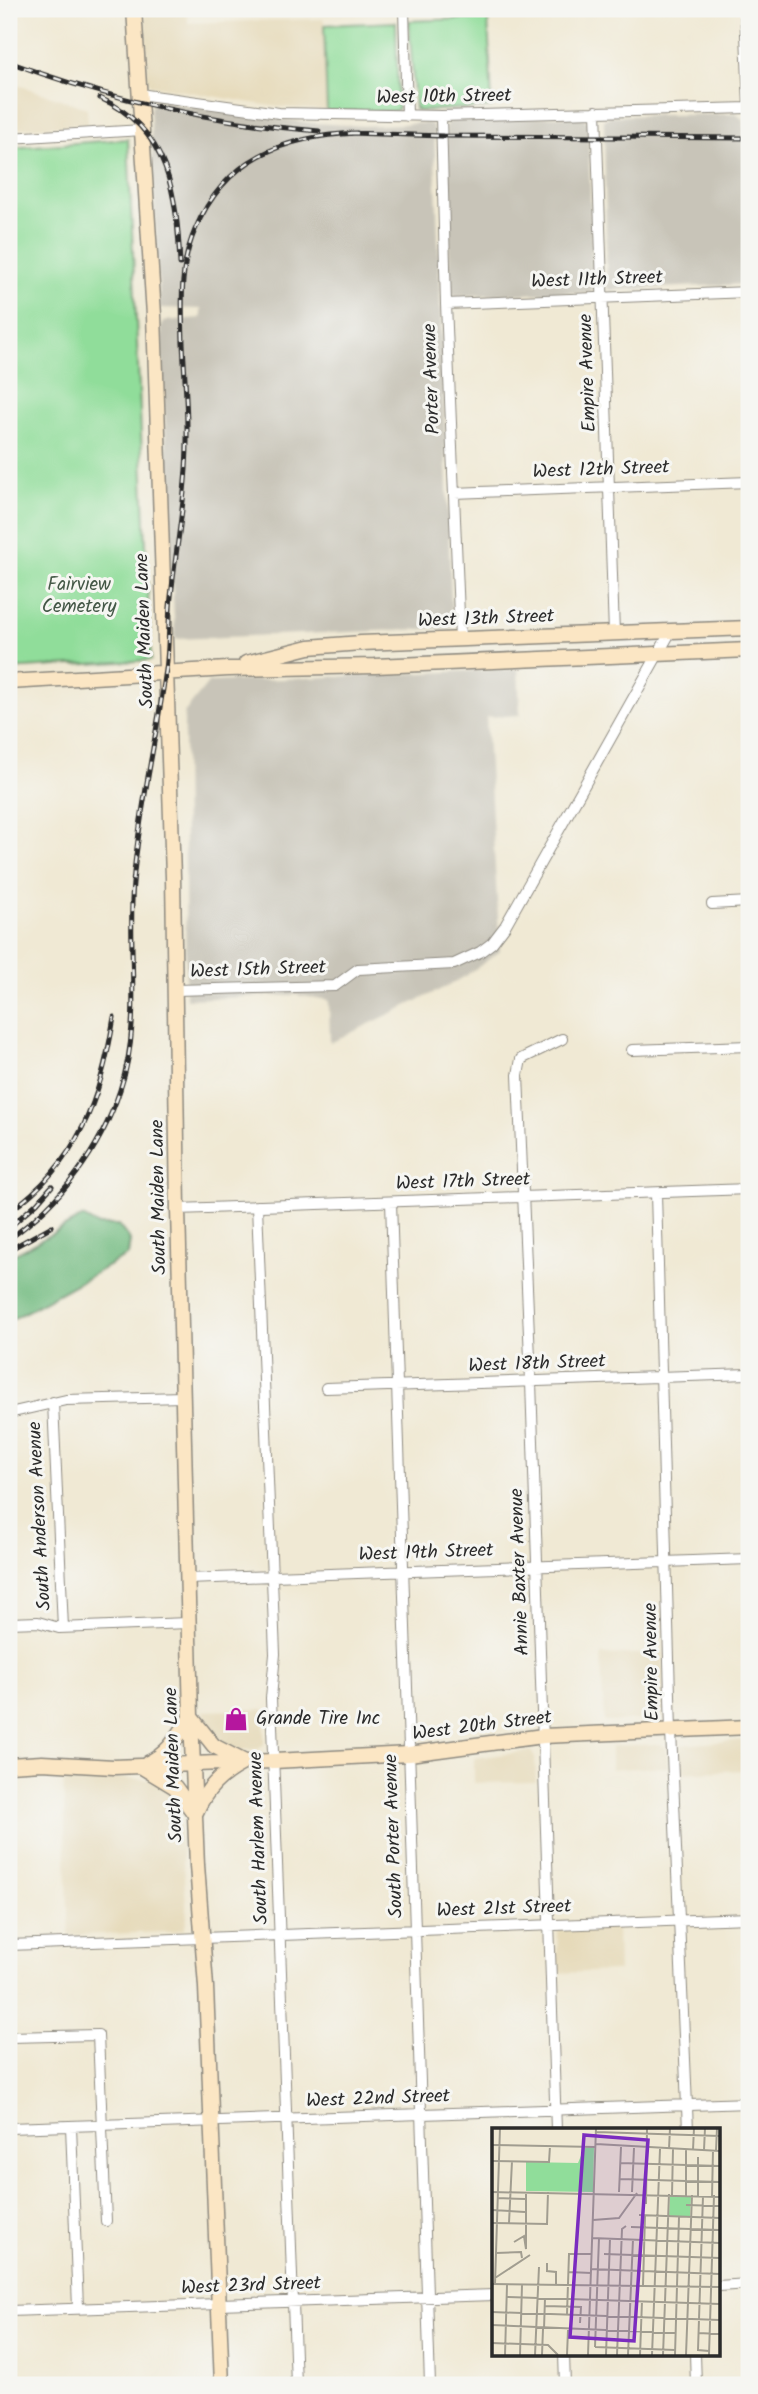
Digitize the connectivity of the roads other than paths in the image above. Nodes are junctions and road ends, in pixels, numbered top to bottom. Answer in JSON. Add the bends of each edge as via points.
{"nodes":[{"id":1,"x":134,"y":9,"type":"edge"},
{"id":2,"x":404,"y":9,"type":"edge"},
{"id":3,"x":745,"y":9,"type":"edge"},
{"id":4,"x":139,"y":94,"type":"junction"},
{"id":5,"x":749,"y":108,"type":"edge"},
{"id":6,"x":596,"y":111,"type":"junction"},
{"id":7,"x":407,"y":116,"type":"junction"},
{"id":8,"x":441,"y":117,"type":"junction"},
{"id":9,"x":143,"y":130,"type":"junction"},
{"id":10,"x":9,"y":138,"type":"edge"},
{"id":11,"x":749,"y":292,"type":"edge"},
{"id":12,"x":603,"y":298,"type":"junction"},
{"id":13,"x":446,"y":304,"type":"junction"},
{"id":14,"x":749,"y":482,"type":"edge"},
{"id":15,"x":610,"y":487,"type":"junction"},
{"id":16,"x":454,"y":493,"type":"junction"},
{"id":17,"x":749,"y":628,"type":"edge"},
{"id":18,"x":694,"y":630,"type":"junction"},
{"id":19,"x":671,"y":631,"type":"junction"},
{"id":20,"x":620,"y":633,"type":"junction"},
{"id":21,"x":570,"y":635,"type":"junction"},
{"id":22,"x":537,"y":636,"type":"junction"},
{"id":23,"x":480,"y":638,"type":"junction"},
{"id":24,"x":453,"y":639,"type":"junction"},
{"id":25,"x":749,"y":650,"type":"edge"},
{"id":26,"x":695,"y":652,"type":"junction"},
{"id":27,"x":659,"y":653,"type":"junction"},
{"id":28,"x":627,"y":655,"type":"junction"},
{"id":29,"x":570,"y":657,"type":"junction"},
{"id":30,"x":537,"y":659,"type":"junction"},
{"id":31,"x":480,"y":661,"type":"junction"},
{"id":32,"x":446,"y":662,"type":"junction"},
{"id":33,"x":228,"y":669,"type":"junction"},
{"id":34,"x":166,"y":673,"type":"junction"},
{"id":35,"x":9,"y":682,"type":"edge"},
{"id":36,"x":749,"y":902,"type":"edge"},
{"id":37,"x":712,"y":904,"type":"dead end"},
{"id":38,"x":175,"y":990,"type":"junction"},
{"id":39,"x":562,"y":1039,"type":"dead end"},
{"id":40,"x":749,"y":1046,"type":"edge"},
{"id":41,"x":632,"y":1050,"type":"dead end"},
{"id":42,"x":749,"y":1189,"type":"edge"},
{"id":43,"x":656,"y":1193,"type":"junction"},
{"id":44,"x":523,"y":1197,"type":"junction"},
{"id":45,"x":391,"y":1202,"type":"junction"},
{"id":46,"x":257,"y":1206,"type":"junction"},
{"id":47,"x":178,"y":1209,"type":"junction"},
{"id":48,"x":749,"y":1374,"type":"edge"},
{"id":49,"x":662,"y":1377,"type":"junction"},
{"id":50,"x":531,"y":1382,"type":"junction"},
{"id":51,"x":397,"y":1386,"type":"junction"},
{"id":52,"x":326,"y":1388,"type":"dead end"},
{"id":53,"x":183,"y":1397,"type":"junction"},
{"id":54,"x":53,"y":1402,"type":"junction"},
{"id":55,"x":9,"y":1413,"type":"edge"},
{"id":56,"x":749,"y":1559,"type":"edge"},
{"id":57,"x":668,"y":1562,"type":"junction"},
{"id":58,"x":537,"y":1566,"type":"junction"},
{"id":59,"x":403,"y":1571,"type":"junction"},
{"id":60,"x":270,"y":1576,"type":"junction"},
{"id":61,"x":187,"y":1579,"type":"junction"},
{"id":62,"x":9,"y":1623,"type":"edge"},
{"id":63,"x":188,"y":1623,"type":"junction"},
{"id":64,"x":63,"y":1628,"type":"junction"},
{"id":65,"x":191,"y":1717,"type":"junction"},
{"id":66,"x":749,"y":1727,"type":"edge"},
{"id":67,"x":671,"y":1731,"type":"junction"},
{"id":68,"x":543,"y":1737,"type":"junction"},
{"id":69,"x":409,"y":1754,"type":"junction"},
{"id":70,"x":274,"y":1761,"type":"junction"},
{"id":71,"x":244,"y":1762,"type":"junction"},
{"id":72,"x":193,"y":1763,"type":"junction"},
{"id":73,"x":9,"y":1765,"type":"edge"},
{"id":74,"x":141,"y":1766,"type":"junction"},
{"id":75,"x":195,"y":1814,"type":"junction"},
{"id":76,"x":749,"y":1918,"type":"edge"},
{"id":77,"x":680,"y":1920,"type":"junction"},
{"id":78,"x":550,"y":1925,"type":"junction"},
{"id":79,"x":415,"y":1930,"type":"junction"},
{"id":80,"x":280,"y":1935,"type":"junction"},
{"id":81,"x":201,"y":1938,"type":"junction"},
{"id":82,"x":9,"y":1945,"type":"edge"},
{"id":83,"x":9,"y":2037,"type":"edge"},
{"id":84,"x":749,"y":2103,"type":"edge"},
{"id":85,"x":687,"y":2105,"type":"junction"},
{"id":86,"x":556,"y":2110,"type":"junction"},
{"id":87,"x":421,"y":2115,"type":"junction"},
{"id":88,"x":287,"y":2119,"type":"junction"},
{"id":89,"x":211,"y":2122,"type":"junction"},
{"id":90,"x":101,"y":2125,"type":"junction"},
{"id":91,"x":71,"y":2126,"type":"junction"},
{"id":92,"x":9,"y":2128,"type":"edge"},
{"id":93,"x":556,"y":2128,"type":"edge"},
{"id":94,"x":688,"y":2128,"type":"edge"},
{"id":95,"x":106,"y":2221,"type":"dead end"},
{"id":96,"x":749,"y":2284,"type":"edge"},
{"id":97,"x":720,"y":2287,"type":"edge"},
{"id":98,"x":492,"y":2295,"type":"edge"},
{"id":99,"x":428,"y":2298,"type":"junction"},
{"id":100,"x":293,"y":2303,"type":"junction"},
{"id":101,"x":219,"y":2305,"type":"junction"},
{"id":102,"x":79,"y":2308,"type":"junction"},
{"id":103,"x":9,"y":2311,"type":"edge"},
{"id":104,"x":564,"y":2356,"type":"edge"},
{"id":105,"x":695,"y":2356,"type":"edge"},
{"id":106,"x":222,"y":2385,"type":"edge"},
{"id":107,"x":296,"y":2385,"type":"edge"},
{"id":108,"x":430,"y":2385,"type":"edge"},
{"id":109,"x":565,"y":2385,"type":"edge"},
{"id":110,"x":696,"y":2385,"type":"edge"}],
"edges":[{"from":1,"to":4,"type":"main road","name":"South Maiden Lane"},
{"from":2,"to":7,"type":"street"},
{"from":3,"to":5,"type":"street"},
{"from":4,"to":7,"type":"street","name":"West 10th Street","via":[[279,113]]},
{"from":4,"to":9,"type":"main road","name":"South Maiden Lane"},
{"from":5,"to":6,"type":"street","name":"West 10th Street"},
{"from":6,"to":8,"type":"street","name":"West 10th Street"},
{"from":6,"to":12,"type":"street","name":"Empire Avenue"},
{"from":7,"to":8,"type":"street","name":"West 10th Street"},
{"from":8,"to":13,"type":"street","name":"Porter Avenue"},
{"from":9,"to":10,"type":"street"},
{"from":9,"to":34,"type":"main road","name":"South Maiden Lane"},
{"from":11,"to":12,"type":"street","name":"West 11th Street"},
{"from":12,"to":13,"type":"street","name":"West 11th Street"},
{"from":12,"to":15,"type":"street","name":"Empire Avenue"},
{"from":13,"to":16,"type":"street","name":"Porter Avenue"},
{"from":14,"to":15,"type":"street","name":"West 12th Street"},
{"from":15,"to":16,"type":"street","name":"West 12th Street"},
{"from":15,"to":20,"type":"street","name":"Empire Avenue"},
{"from":16,"to":24,"type":"street","name":"Porter Avenue"},
{"from":17,"to":18,"type":"main road","name":"West 13th Street"},
{"from":18,"to":19,"type":"main road","name":"West 13th Street"},
{"from":18,"to":26,"type":"main road"},
{"from":19,"to":20,"type":"main road","name":"West 13th Street"},
{"from":19,"to":27,"type":"street"},
{"from":20,"to":21,"type":"main road","name":"West 13th Street"},
{"from":20,"to":28,"type":"main road"},
{"from":21,"to":22,"type":"main road","name":"West 13th Street"},
{"from":21,"to":29,"type":"main road"},
{"from":22,"to":23,"type":"main road","name":"West 13th Street"},
{"from":22,"to":30,"type":"main road"},
{"from":23,"to":24,"type":"main road","name":"West 13th Street"},
{"from":23,"to":31,"type":"main road"},
{"from":24,"to":32,"type":"main road"},
{"from":24,"to":33,"type":"main road","name":"West 13th Street","via":[[309,647]]},
{"from":25,"to":26,"type":"main road","name":"West 13th Street"},
{"from":26,"to":27,"type":"main road","name":"West 13th Street"},
{"from":27,"to":28,"type":"main road","name":"West 13th Street"},
{"from":27,"to":38,"type":"street","name":"West 15th Street","via":[[492,943],[454,964],[358,969],[335,986]]},
{"from":28,"to":29,"type":"main road","name":"West 13th Street"},
{"from":29,"to":30,"type":"main road","name":"West 13th Street"},
{"from":30,"to":31,"type":"main road","name":"West 13th Street"},
{"from":31,"to":32,"type":"main road","name":"West 13th Street"},
{"from":32,"to":33,"type":"main road","name":"West 13th Street"},
{"from":33,"to":34,"type":"main road","name":"West 13th Street"},
{"from":34,"to":35,"type":"main road","name":"West 13th Street"},
{"from":34,"to":38,"type":"main road","name":"South Maiden Lane"},
{"from":36,"to":37,"type":"street"},
{"from":38,"to":47,"type":"main road","name":"South Maiden Lane"},
{"from":39,"to":44,"type":"street","name":"Annie Baxter Avenue","via":[[521,1059],[518,1065]]},
{"from":40,"to":41,"type":"street"},
{"from":42,"to":43,"type":"street","name":"West 17th Street"},
{"from":43,"to":44,"type":"street","name":"West 17th Street"},
{"from":43,"to":49,"type":"street","name":"Empire Avenue"},
{"from":44,"to":45,"type":"street","name":"West 17th Street"},
{"from":44,"to":50,"type":"street","name":"Annie Baxter Avenue"},
{"from":45,"to":46,"type":"street","name":"West 17th Street"},
{"from":45,"to":51,"type":"street","name":"South Porter Avenue"},
{"from":46,"to":47,"type":"street","name":"West 17th Street"},
{"from":46,"to":60,"type":"street","name":"South Harlem Avenue"},
{"from":47,"to":53,"type":"main road","name":"South Maiden Lane"},
{"from":48,"to":49,"type":"street","name":"West 18th Street"},
{"from":49,"to":50,"type":"street","name":"West 18th Street"},
{"from":49,"to":57,"type":"street","name":"Empire Avenue"},
{"from":50,"to":51,"type":"street","name":"West 18th Street"},
{"from":50,"to":58,"type":"street","name":"Annie Baxter Avenue"},
{"from":51,"to":52,"type":"street","name":"West 18th Street"},
{"from":51,"to":59,"type":"street","name":"South Porter Avenue"},
{"from":53,"to":54,"type":"street"},
{"from":53,"to":61,"type":"main road","name":"South Maiden Lane"},
{"from":54,"to":55,"type":"street"},
{"from":54,"to":64,"type":"street","name":"South Anderson Avenue"},
{"from":56,"to":57,"type":"street","name":"West 19th Street"},
{"from":57,"to":58,"type":"street","name":"West 19th Street"},
{"from":57,"to":67,"type":"street","name":"Empire Avenue"},
{"from":58,"to":59,"type":"street","name":"West 19th Street"},
{"from":58,"to":68,"type":"street","name":"Annie Baxter Avenue"},
{"from":59,"to":60,"type":"street","name":"West 19th Street"},
{"from":59,"to":69,"type":"street","name":"South Porter Avenue"},
{"from":60,"to":61,"type":"street","name":"West 19th Street"},
{"from":60,"to":70,"type":"street","name":"South Harlem Avenue"},
{"from":61,"to":63,"type":"main road","name":"South Maiden Lane"},
{"from":62,"to":64,"type":"street","via":[[38,1622]]},
{"from":63,"to":64,"type":"street"},
{"from":63,"to":65,"type":"main road","name":"South Maiden Lane"},
{"from":65,"to":71,"type":"main road","via":[[214,1746]]},
{"from":65,"to":72,"type":"main road","name":"South Maiden Lane"},
{"from":65,"to":74,"type":"main road","via":[[172,1746]]},
{"from":66,"to":67,"type":"main road","name":"West 20th Street"},
{"from":67,"to":68,"type":"main road","name":"West 20th Street"},
{"from":67,"to":77,"type":"street","name":"Empire Avenue"},
{"from":68,"to":69,"type":"main road","name":"West 20th Street"},
{"from":68,"to":78,"type":"street","name":"Annie Baxter Avenue"},
{"from":69,"to":70,"type":"main road","name":"West 20th Street"},
{"from":69,"to":79,"type":"street","name":"South Porter Avenue"},
{"from":70,"to":71,"type":"main road","name":"West 20th Street"},
{"from":70,"to":80,"type":"street","name":"South Harlem Avenue"},
{"from":71,"to":72,"type":"main road","name":"West 20th Street"},
{"from":71,"to":75,"type":"main road","via":[[213,1783]]},
{"from":72,"to":74,"type":"main road","name":"West 20th Street"},
{"from":72,"to":75,"type":"main road","name":"South Maiden Lane"},
{"from":73,"to":74,"type":"main road","name":"West 20th Street"},
{"from":74,"to":75,"type":"main road","via":[[175,1787]]},
{"from":75,"to":81,"type":"main road","name":"South Maiden Lane"},
{"from":76,"to":77,"type":"street","name":"West 21st Street"},
{"from":77,"to":78,"type":"street","name":"West 21st Street"},
{"from":77,"to":85,"type":"street","name":"Empire Avenue"},
{"from":78,"to":79,"type":"street","name":"West 21st Street"},
{"from":78,"to":86,"type":"street","name":"Annie Baxter Avenue"},
{"from":79,"to":80,"type":"street","name":"West 21st Street"},
{"from":79,"to":87,"type":"street","name":"South Porter Avenue"},
{"from":80,"to":81,"type":"street","name":"West 21st Street"},
{"from":80,"to":88,"type":"street","name":"South Harlem Avenue"},
{"from":81,"to":82,"type":"street","name":"West 21st Street"},
{"from":81,"to":89,"type":"main road","name":"South Maiden Lane"},
{"from":83,"to":90,"type":"street","via":[[98,2035]]},
{"from":84,"to":85,"type":"street","name":"West 22nd Street"},
{"from":85,"to":86,"type":"street","name":"West 22nd Street"},
{"from":85,"to":94,"type":"street","name":"Empire Avenue"},
{"from":86,"to":87,"type":"street","name":"West 22nd Street"},
{"from":86,"to":93,"type":"street","name":"Annie Baxter Avenue"},
{"from":87,"to":88,"type":"street","name":"West 22nd Street"},
{"from":87,"to":99,"type":"street","name":"South Porter Avenue"},
{"from":88,"to":89,"type":"street","name":"West 22nd Street"},
{"from":88,"to":100,"type":"street","name":"South Harlem Avenue"},
{"from":89,"to":90,"type":"street","name":"West 22nd Street"},
{"from":89,"to":101,"type":"main road","name":"South Maiden Lane"},
{"from":90,"to":91,"type":"street","name":"West 22nd Street"},
{"from":90,"to":95,"type":"street"},
{"from":91,"to":92,"type":"street","name":"West 22nd Street"},
{"from":91,"to":102,"type":"street"},
{"from":96,"to":97,"type":"street"},
{"from":98,"to":99,"type":"street","name":"West 23rd Street"},
{"from":99,"to":100,"type":"street","name":"West 23rd Street"},
{"from":99,"to":108,"type":"street","name":"South Porter Avenue"},
{"from":100,"to":101,"type":"street","name":"West 23rd Street"},
{"from":100,"to":107,"type":"street","name":"South Harlem Avenue"},
{"from":101,"to":102,"type":"street","name":"West 23rd Street"},
{"from":101,"to":106,"type":"main road","name":"South Maiden Lane"},
{"from":102,"to":103,"type":"street","name":"West 23rd Street"},
{"from":104,"to":109,"type":"street"},
{"from":105,"to":110,"type":"street"}]}
